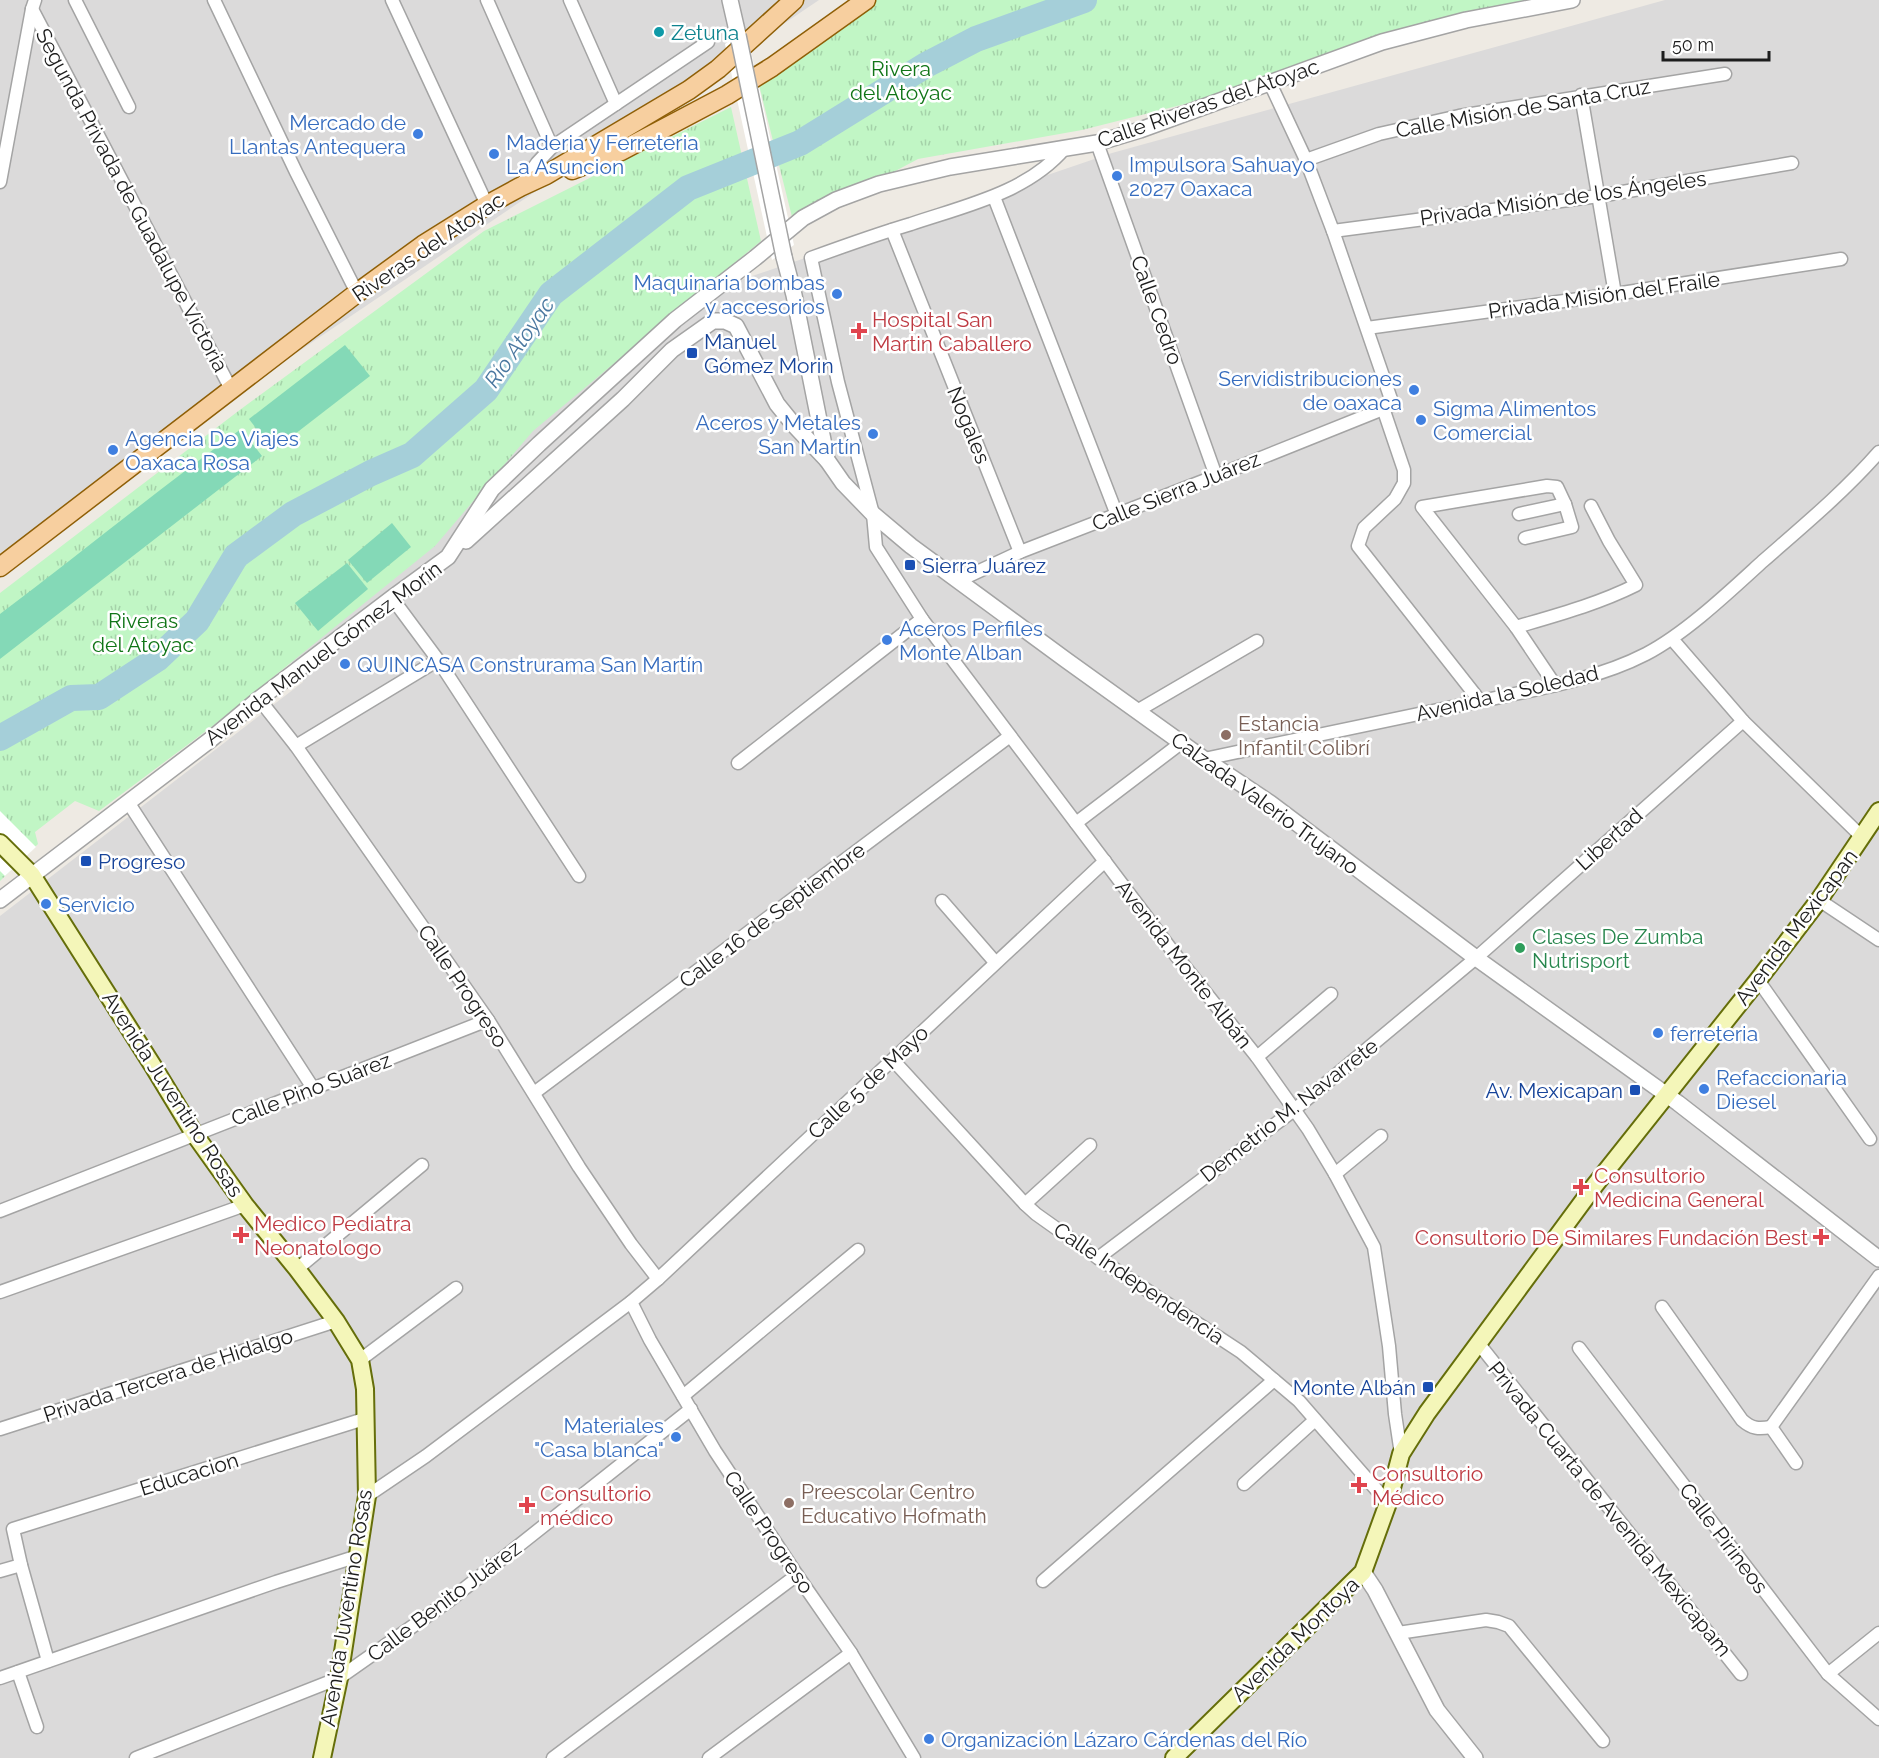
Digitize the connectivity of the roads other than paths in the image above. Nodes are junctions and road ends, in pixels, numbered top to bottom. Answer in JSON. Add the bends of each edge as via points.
{"nodes":[{"id":1,"x":75,"y":0,"type":"edge"},
{"id":2,"x":214,"y":0,"type":"edge"},
{"id":3,"x":392,"y":0,"type":"edge"},
{"id":4,"x":487,"y":0,"type":"edge"},
{"id":5,"x":570,"y":0,"type":"edge"},
{"id":6,"x":730,"y":0,"type":"edge"},
{"id":7,"x":794,"y":0,"type":"edge"},
{"id":8,"x":866,"y":0,"type":"edge"},
{"id":9,"x":1572,"y":0,"type":"edge"},
{"id":10,"x":33,"y":4,"type":"edge"},
{"id":11,"x":708,"y":42,"type":"dead end"},
{"id":12,"x":1725,"y":74,"type":"dead end"},
{"id":13,"x":1270,"y":82,"type":"junction"},
{"id":14,"x":1581,"y":96,"type":"junction"},
{"id":15,"x":616,"y":104,"type":"junction"},
{"id":16,"x":129,"y":107,"type":"dead end"},
{"id":17,"x":1097,"y":143,"type":"junction"},
{"id":18,"x":552,"y":147,"type":"junction"},
{"id":19,"x":1065,"y":148,"type":"junction"},
{"id":20,"x":1306,"y":160,"type":"junction"},
{"id":21,"x":1792,"y":163,"type":"dead end"},
{"id":22,"x":546,"y":175,"type":"junction"},
{"id":23,"x":0,"y":182,"type":"edge"},
{"id":24,"x":520,"y":187,"type":"junction"},
{"id":25,"x":1599,"y":196,"type":"junction"},
{"id":26,"x":994,"y":197,"type":"junction"},
{"id":27,"x":487,"y":205,"type":"junction"},
{"id":28,"x":892,"y":230,"type":"junction"},
{"id":29,"x":1333,"y":231,"type":"junction"},
{"id":30,"x":781,"y":236,"type":"joint"},
{"id":31,"x":1841,"y":259,"type":"dead end"},
{"id":32,"x":357,"y":293,"type":"junction"},
{"id":33,"x":1615,"y":294,"type":"junction"},
{"id":34,"x":1367,"y":328,"type":"junction"},
{"id":35,"x":232,"y":391,"type":"junction"},
{"id":36,"x":1388,"y":406,"type":"junction"},
{"id":37,"x":1879,"y":452,"type":"edge"},
{"id":38,"x":827,"y":460,"type":"junction"},
{"id":39,"x":1216,"y":477,"type":"junction"},
{"id":40,"x":1565,"y":504,"type":"junction"},
{"id":41,"x":1591,"y":506,"type":"dead end"},
{"id":42,"x":873,"y":514,"type":"junction"},
{"id":43,"x":1518,"y":514,"type":"dead end"},
{"id":44,"x":1117,"y":515,"type":"junction"},
{"id":45,"x":1526,"y":538,"type":"dead end"},
{"id":46,"x":1020,"y":552,"type":"junction"},
{"id":47,"x":448,"y":557,"type":"junction"},
{"id":48,"x":0,"y":567,"type":"edge"},
{"id":49,"x":960,"y":580,"type":"junction"},
{"id":50,"x":392,"y":598,"type":"junction"},
{"id":51,"x":922,"y":619,"type":"junction"},
{"id":52,"x":1516,"y":627,"type":"junction"},
{"id":53,"x":1672,"y":639,"type":"junction"},
{"id":54,"x":1257,"y":640,"type":"dead end"},
{"id":55,"x":438,"y":660,"type":"junction"},
{"id":56,"x":1555,"y":685,"type":"junction"},
{"id":57,"x":259,"y":699,"type":"junction"},
{"id":58,"x":1480,"y":700,"type":"junction"},
{"id":59,"x":1137,"y":711,"type":"junction"},
{"id":60,"x":1743,"y":721,"type":"junction"},
{"id":61,"x":1010,"y":736,"type":"junction"},
{"id":62,"x":1181,"y":743,"type":"junction"},
{"id":63,"x":296,"y":746,"type":"junction"},
{"id":64,"x":1204,"y":759,"type":"junction"},
{"id":65,"x":738,"y":764,"type":"dead end"},
{"id":66,"x":128,"y":802,"type":"junction"},
{"id":67,"x":1879,"y":811,"type":"edge"},
{"id":68,"x":1076,"y":823,"type":"junction"},
{"id":69,"x":1862,"y":837,"type":"junction"},
{"id":70,"x":0,"y":843,"type":"edge"},
{"id":71,"x":1105,"y":861,"type":"junction"},
{"id":72,"x":32,"y":875,"type":"junction"},
{"id":73,"x":579,"y":876,"type":"dead end"},
{"id":74,"x":0,"y":900,"type":"edge"},
{"id":75,"x":1819,"y":900,"type":"junction"},
{"id":76,"x":942,"y":901,"type":"dead end"},
{"id":77,"x":1879,"y":940,"type":"edge"},
{"id":78,"x":1476,"y":958,"type":"junction"},
{"id":79,"x":995,"y":962,"type":"junction"},
{"id":80,"x":1758,"y":980,"type":"junction"},
{"id":81,"x":1331,"y":994,"type":"dead end"},
{"id":82,"x":488,"y":1020,"type":"junction"},
{"id":83,"x":1257,"y":1057,"type":"junction"},
{"id":84,"x":893,"y":1060,"type":"junction"},
{"id":85,"x":313,"y":1088,"type":"junction"},
{"id":86,"x":534,"y":1093,"type":"junction"},
{"id":87,"x":1667,"y":1096,"type":"junction"},
{"id":88,"x":1294,"y":1110,"type":"junction"},
{"id":89,"x":195,"y":1135,"type":"junction"},
{"id":90,"x":1381,"y":1136,"type":"dead end"},
{"id":91,"x":1870,"y":1139,"type":"dead end"},
{"id":92,"x":1090,"y":1145,"type":"dead end"},
{"id":93,"x":422,"y":1165,"type":"dead end"},
{"id":94,"x":1335,"y":1174,"type":"junction"},
{"id":95,"x":245,"y":1204,"type":"junction"},
{"id":96,"x":1025,"y":1204,"type":"junction"},
{"id":97,"x":0,"y":1211,"type":"edge"},
{"id":98,"x":858,"y":1250,"type":"dead end"},
{"id":99,"x":1098,"y":1258,"type":"junction"},
{"id":100,"x":1879,"y":1259,"type":"edge"},
{"id":101,"x":297,"y":1269,"type":"junction"},
{"id":102,"x":1879,"y":1276,"type":"edge"},
{"id":103,"x":658,"y":1279,"type":"junction"},
{"id":104,"x":456,"y":1288,"type":"dead end"},
{"id":105,"x":0,"y":1292,"type":"edge"},
{"id":106,"x":631,"y":1302,"type":"junction"},
{"id":107,"x":1662,"y":1306,"type":"dead end"},
{"id":108,"x":336,"y":1321,"type":"junction"},
{"id":109,"x":1479,"y":1344,"type":"junction"},
{"id":110,"x":1579,"y":1348,"type":"dead end"},
{"id":111,"x":360,"y":1360,"type":"junction"},
{"id":112,"x":1274,"y":1380,"type":"junction"},
{"id":113,"x":683,"y":1396,"type":"junction"},
{"id":114,"x":691,"y":1409,"type":"junction"},
{"id":115,"x":364,"y":1419,"type":"junction"},
{"id":116,"x":1315,"y":1420,"type":"junction"},
{"id":117,"x":1771,"y":1426,"type":"junction"},
{"id":118,"x":0,"y":1429,"type":"edge"},
{"id":119,"x":1401,"y":1454,"type":"junction"},
{"id":120,"x":1796,"y":1463,"type":"dead end"},
{"id":121,"x":1244,"y":1484,"type":"dead end"},
{"id":122,"x":367,"y":1496,"type":"junction"},
{"id":123,"x":1388,"y":1503,"type":"junction"},
{"id":124,"x":358,"y":1556,"type":"junction"},
{"id":125,"x":21,"y":1565,"type":"junction"},
{"id":126,"x":0,"y":1571,"type":"edge"},
{"id":127,"x":1363,"y":1572,"type":"junction"},
{"id":128,"x":797,"y":1575,"type":"junction"},
{"id":129,"x":1043,"y":1581,"type":"dead end"},
{"id":130,"x":1398,"y":1633,"type":"junction"},
{"id":131,"x":1879,"y":1633,"type":"edge"},
{"id":132,"x":851,"y":1653,"type":"junction"},
{"id":133,"x":48,"y":1661,"type":"junction"},
{"id":134,"x":18,"y":1672,"type":"junction"},
{"id":135,"x":1741,"y":1674,"type":"dead end"},
{"id":136,"x":1828,"y":1674,"type":"junction"},
{"id":137,"x":0,"y":1678,"type":"edge"},
{"id":138,"x":339,"y":1678,"type":"junction"},
{"id":139,"x":1879,"y":1719,"type":"edge"},
{"id":140,"x":38,"y":1727,"type":"dead end"},
{"id":141,"x":1603,"y":1742,"type":"dead end"},
{"id":142,"x":136,"y":1758,"type":"edge"},
{"id":143,"x":322,"y":1758,"type":"edge"},
{"id":144,"x":553,"y":1758,"type":"edge"},
{"id":145,"x":709,"y":1758,"type":"edge"},
{"id":146,"x":914,"y":1758,"type":"edge"},
{"id":147,"x":1174,"y":1758,"type":"edge"},
{"id":148,"x":1475,"y":1758,"type":"edge"}],
"edges":[{"from":1,"to":16,"type":"street"},
{"from":2,"to":32,"type":"street"},
{"from":3,"to":27,"type":"street"},
{"from":4,"to":18,"type":"street"},
{"from":5,"to":15,"type":"street"},
{"from":6,"to":38,"type":"street","name":"Calzada Valerio Trujano","bridge":true},
{"from":7,"to":22,"type":"main road","via":[[689,90]]},
{"from":8,"to":22,"type":"main road","via":[[772,67],[719,99],[621,151]]},
{"from":9,"to":13,"type":"street","name":"Calle Riveras del Atoyac","via":[[1466,20],[1382,42]]},
{"from":10,"to":23,"type":"street"},
{"from":10,"to":35,"type":"street","name":"Segunda Privada de Guadalupe Victoria"},
{"from":11,"to":15,"type":"street"},
{"from":12,"to":14,"type":"street","name":"Calle Misión de Santa Cruz"},
{"from":13,"to":17,"type":"street","name":"Calle Riveras del Atoyac"},
{"from":13,"to":20,"type":"street"},
{"from":14,"to":20,"type":"street","name":"Calle Misión de Santa Cruz","via":[[1379,134]]},
{"from":14,"to":25,"type":"street"},
{"from":15,"to":18,"type":"street"},
{"from":17,"to":19,"type":"street","name":"Calle Riveras del Atoyac"},
{"from":17,"to":39,"type":"street","name":"Calle Cedro"},
{"from":18,"to":24,"type":"street"},
{"from":19,"to":26,"type":"street","via":[[1043,169]]},
{"from":19,"to":30,"type":"street","name":"Calle Riveras del Atoyac","via":[[950,167],[879,184],[803,218]]},
{"from":20,"to":29,"type":"street"},
{"from":21,"to":25,"type":"street","name":"Privada Misión de los Ángeles"},
{"from":22,"to":24,"type":"main road","name":"Riveras del Atoyac"},
{"from":24,"to":27,"type":"main road","name":"Riveras del Atoyac"},
{"from":25,"to":29,"type":"street","name":"Privada Misión de los Ángeles"},
{"from":25,"to":33,"type":"street"},
{"from":26,"to":28,"type":"street"},
{"from":26,"to":44,"type":"street"},
{"from":27,"to":32,"type":"main road","name":"Riveras del Atoyac"},
{"from":28,"to":42,"type":"street","name":"Avenida Monte Albán","via":[[811,258]]},
{"from":28,"to":46,"type":"street","name":"Nogales"},
{"from":29,"to":34,"type":"street"},
{"from":30,"to":47,"type":"street","name":"Avenida Manuel Gómez Morín","via":[[675,320],[492,489]]},
{"from":31,"to":33,"type":"street","name":"Privada Misión del Fraile"},
{"from":32,"to":35,"type":"main road","name":"Riveras del Atoyac"},
{"from":33,"to":34,"type":"street","name":"Privada Misión del Fraile"},
{"from":34,"to":36,"type":"street"},
{"from":35,"to":48,"type":"main road","name":"Riveras del Atoyac"},
{"from":36,"to":39,"type":"street","name":"Calle Sierra Juárez"},
{"from":36,"to":58,"type":"street","via":[[1404,483],[1395,499],[1364,528],[1358,546]]},
{"from":37,"to":53,"type":"street","name":"Avenida la Soledad","via":[[1855,479]]},
{"from":38,"to":42,"type":"street","name":"Calzada Valerio Trujano"},
{"from":38,"to":47,"type":"street","via":[[777,404],[736,326],[713,321],[672,350]]},
{"from":39,"to":44,"type":"street","name":"Calle Sierra Juárez"},
{"from":40,"to":43,"type":"street"},
{"from":40,"to":45,"type":"street","via":[[1572,526]]},
{"from":40,"to":52,"type":"street","via":[[1557,487],[1547,486],[1422,507]]},
{"from":41,"to":52,"type":"street","via":[[1636,585]]},
{"from":42,"to":49,"type":"street","name":"Calzada Valerio Trujano"},
{"from":42,"to":51,"type":"street","name":"Avenida Monte Albán","via":[[876,547]]},
{"from":44,"to":46,"type":"street","name":"Calle Sierra Juárez"},
{"from":46,"to":49,"type":"street","name":"Calle Sierra Juárez"},
{"from":47,"to":50,"type":"street","name":"Avenida Manuel Gómez Morín"},
{"from":49,"to":59,"type":"street","name":"Calzada Valerio Trujano"},
{"from":50,"to":55,"type":"street"},
{"from":50,"to":57,"type":"street","name":"Avenida Manuel Gómez Morín"},
{"from":51,"to":61,"type":"street","name":"Avenida Monte Albán"},
{"from":51,"to":65,"type":"street"},
{"from":52,"to":56,"type":"street"},
{"from":53,"to":56,"type":"street","name":"Avenida la Soledad","via":[[1645,655]]},
{"from":53,"to":60,"type":"street"},
{"from":54,"to":59,"type":"street"},
{"from":55,"to":63,"type":"street"},
{"from":55,"to":73,"type":"street"},
{"from":56,"to":58,"type":"street","name":"Avenida la Soledad"},
{"from":57,"to":63,"type":"street","name":"Calle Progreso"},
{"from":57,"to":66,"type":"street","name":"Avenida Manuel Gómez Morín"},
{"from":58,"to":64,"type":"street","name":"Avenida la Soledad"},
{"from":59,"to":62,"type":"street","name":"Calzada Valerio Trujano"},
{"from":60,"to":69,"type":"street"},
{"from":60,"to":78,"type":"street","name":"Libertad"},
{"from":61,"to":68,"type":"street","name":"Avenida Monte Albán"},
{"from":61,"to":86,"type":"street","name":"Calle 16 de Septiembre"},
{"from":62,"to":64,"type":"street","name":"Calzada Valerio Trujano"},
{"from":62,"to":68,"type":"street"},
{"from":63,"to":82,"type":"street","name":"Calle Progreso"},
{"from":64,"to":78,"type":"street","name":"Calzada Valerio Trujano","via":[[1270,803]]},
{"from":66,"to":72,"type":"street","name":"Avenida Manuel Gómez Morín"},
{"from":66,"to":85,"type":"street"},
{"from":67,"to":69,"type":"main road","name":"Avenida Mexicapan"},
{"from":68,"to":71,"type":"street","name":"Avenida Monte Albán"},
{"from":69,"to":75,"type":"main road","name":"Avenida Mexicapan"},
{"from":70,"to":72,"type":"main road","name":"Avenida Juventino Rosas"},
{"from":71,"to":79,"type":"street","name":"Calle 5 de Mayo"},
{"from":71,"to":83,"type":"street","name":"Avenida Monte Albán"},
{"from":72,"to":74,"type":"street","name":"Avenida Manuel Gómez Morín"},
{"from":72,"to":89,"type":"main road","name":"Avenida Juventino Rosas"},
{"from":75,"to":77,"type":"street"},
{"from":75,"to":80,"type":"main road","name":"Avenida Mexicapan"},
{"from":76,"to":79,"type":"street"},
{"from":78,"to":87,"type":"street","name":"Calzada Valerio Trujano"},
{"from":78,"to":88,"type":"street","name":"Demetrio M. Navarrete"},
{"from":79,"to":84,"type":"street","name":"Calle 5 de Mayo"},
{"from":80,"to":87,"type":"main road","name":"Avenida Mexicapan"},
{"from":80,"to":91,"type":"street"},
{"from":81,"to":83,"type":"street"},
{"from":82,"to":85,"type":"street","name":"Calle Pino Suárez"},
{"from":82,"to":86,"type":"street","name":"Calle Progreso"},
{"from":83,"to":88,"type":"street","name":"Avenida Monte Albán"},
{"from":84,"to":96,"type":"street","name":"Calle Independencia"},
{"from":84,"to":103,"type":"street","name":"Calle 5 de Mayo"},
{"from":85,"to":89,"type":"street","name":"Calle Pino Suárez"},
{"from":86,"to":103,"type":"street","name":"Calle Progreso","via":[[579,1167]]},
{"from":87,"to":100,"type":"street","name":"Calzada Valerio Trujano"},
{"from":87,"to":109,"type":"main road","name":"Avenida Mexicapan","via":[[1595,1185]]},
{"from":88,"to":94,"type":"street","name":"Avenida Monte Albán"},
{"from":88,"to":99,"type":"street","name":"Demetrio M. Navarrete"},
{"from":89,"to":95,"type":"main road","name":"Avenida Juventino Rosas"},
{"from":89,"to":97,"type":"street","name":"Calle Pino Suárez"},
{"from":90,"to":94,"type":"street"},
{"from":92,"to":96,"type":"street"},
{"from":93,"to":101,"type":"street"},
{"from":94,"to":119,"type":"street","name":"Avenida Monte Albán","via":[[1374,1247]]},
{"from":95,"to":101,"type":"main road","name":"Avenida Juventino Rosas"},
{"from":95,"to":105,"type":"street"},
{"from":96,"to":99,"type":"street","name":"Calle Independencia"},
{"from":98,"to":113,"type":"street"},
{"from":99,"to":112,"type":"street","name":"Calle Independencia","via":[[1241,1352]]},
{"from":101,"to":108,"type":"main road","name":"Avenida Juventino Rosas"},
{"from":102,"to":117,"type":"street"},
{"from":103,"to":106,"type":"street","name":"Calle 5 de Mayo"},
{"from":104,"to":111,"type":"street"},
{"from":106,"to":113,"type":"street","name":"Calle Progreso"},
{"from":106,"to":122,"type":"street","name":"Calle 5 de Mayo"},
{"from":107,"to":117,"type":"street","via":[[1742,1420],[1749,1427]]},
{"from":108,"to":111,"type":"main road","name":"Avenida Juventino Rosas"},
{"from":108,"to":118,"type":"street","name":"Privada Tercera de Hidalgo"},
{"from":109,"to":119,"type":"main road","name":"Avenida Mexicapan"},
{"from":109,"to":135,"type":"street","name":"Privada Cuarta de Avenida Mexicapam"},
{"from":110,"to":136,"type":"street","name":"Calle Pirineos"},
{"from":111,"to":115,"type":"main road","name":"Avenida Juventino Rosas","via":[[365,1389]]},
{"from":112,"to":116,"type":"street","name":"Calle Independencia"},
{"from":112,"to":129,"type":"street"},
{"from":113,"to":114,"type":"street","name":"Calle Progreso"},
{"from":114,"to":128,"type":"street","name":"Calle Progreso"},
{"from":114,"to":138,"type":"street","name":"Calle Benito Juárez","via":[[450,1600]]},
{"from":115,"to":122,"type":"main road","name":"Avenida Juventino Rosas"},
{"from":115,"to":125,"type":"street","name":"Educacion","via":[[13,1529]]},
{"from":116,"to":121,"type":"street"},
{"from":116,"to":123,"type":"street","name":"Calle Independencia"},
{"from":117,"to":120,"type":"street"},
{"from":119,"to":123,"type":"main road","name":"Avenida Montoya"},
{"from":122,"to":124,"type":"main road","name":"Avenida Juventino Rosas"},
{"from":123,"to":127,"type":"main road","name":"Avenida Montoya"},
{"from":124,"to":133,"type":"street"},
{"from":124,"to":138,"type":"main road","name":"Avenida Juventino Rosas"},
{"from":125,"to":126,"type":"street"},
{"from":125,"to":133,"type":"street"},
{"from":127,"to":130,"type":"street"},
{"from":127,"to":147,"type":"main road","name":"Avenida Montoya"},
{"from":128,"to":132,"type":"street","name":"Calle Progreso"},
{"from":128,"to":144,"type":"street"},
{"from":130,"to":141,"type":"street","via":[[1486,1620],[1509,1626]]},
{"from":130,"to":148,"type":"street","via":[[1437,1710]]},
{"from":131,"to":136,"type":"street"},
{"from":132,"to":145,"type":"street"},
{"from":132,"to":146,"type":"street","name":"Calle Progreso"},
{"from":133,"to":134,"type":"street"},
{"from":134,"to":137,"type":"street"},
{"from":134,"to":140,"type":"street"},
{"from":136,"to":139,"type":"street","name":"Calle Pirineos"},
{"from":138,"to":142,"type":"street","name":"Calle Benito Juárez"},
{"from":138,"to":143,"type":"main road","name":"Avenida Juventino Rosas"}]}
